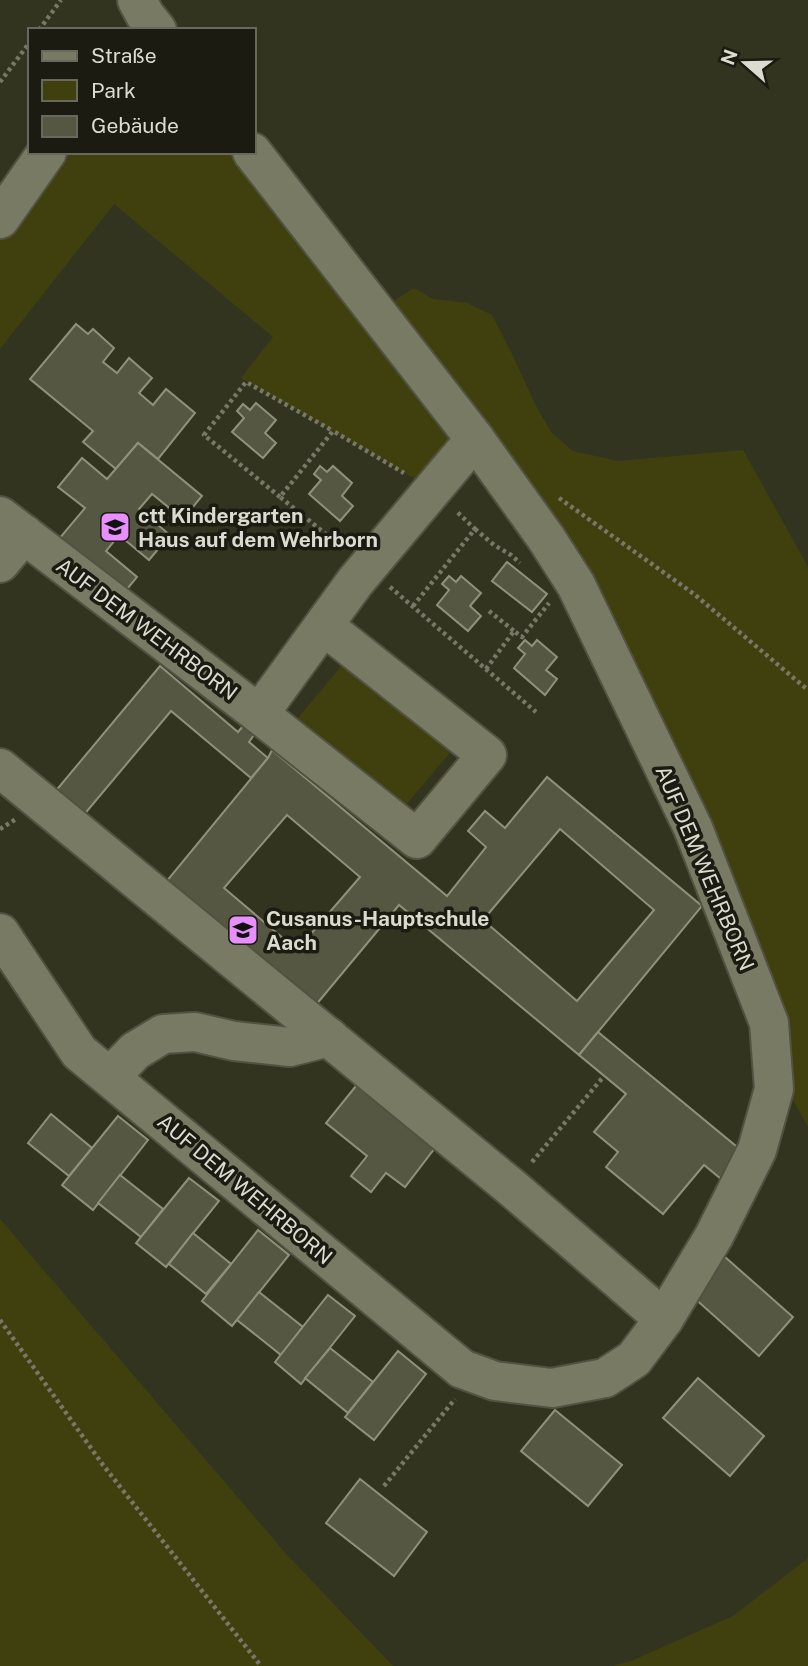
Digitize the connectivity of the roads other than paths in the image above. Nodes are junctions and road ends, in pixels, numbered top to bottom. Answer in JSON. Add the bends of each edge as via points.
{"nodes":[{"id":1,"x":46,"y":154,"type":"edge"},
{"id":2,"x":254,"y":154,"type":"edge"},
{"id":3,"x":0,"y":219,"type":"edge"},
{"id":4,"x":475,"y":439,"type":"junction"},
{"id":5,"x":8,"y":538,"type":"edge"},
{"id":6,"x":324,"y":626,"type":"junction"},
{"id":7,"x":258,"y":714,"type":"junction"},
{"id":8,"x":0,"y":768,"type":"edge"},
{"id":9,"x":0,"y":933,"type":"edge"},
{"id":10,"x":329,"y":1037,"type":"junction"},
{"id":11,"x":110,"y":1077,"type":"junction"},
{"id":12,"x":664,"y":1319,"type":"junction"}],
"edges":[{"from":1,"to":3,"type":"street"},
{"from":2,"to":4,"type":"street","name":"AUF DEM WEHRBORN"},
{"from":4,"to":6,"type":"street","name":"AUF DEM WEHRBORN","via":[[355,582]]},
{"from":4,"to":12,"type":"street","name":"AUF DEM WEHRBORN","via":[[576,585],[693,828],[769,1023],[774,1089],[757,1150],[714,1236]]},
{"from":5,"to":7,"type":"street","name":"AUF DEM WEHRBORN"},
{"from":6,"to":7,"type":"street","name":"AUF DEM WEHRBORN"},
{"from":6,"to":7,"type":"street","via":[[487,755],[417,839]]},
{"from":8,"to":10,"type":"street"},
{"from":9,"to":11,"type":"street","name":"AUF DEM WEHRBORN","via":[[79,1052]]},
{"from":10,"to":11,"type":"street","via":[[290,1047],[195,1032],[163,1034],[135,1051]]},
{"from":10,"to":12,"type":"street"},
{"from":11,"to":12,"type":"street","name":"AUF DEM WEHRBORN","via":[[462,1369],[495,1381],[552,1388],[605,1378],[634,1359]]}]}
